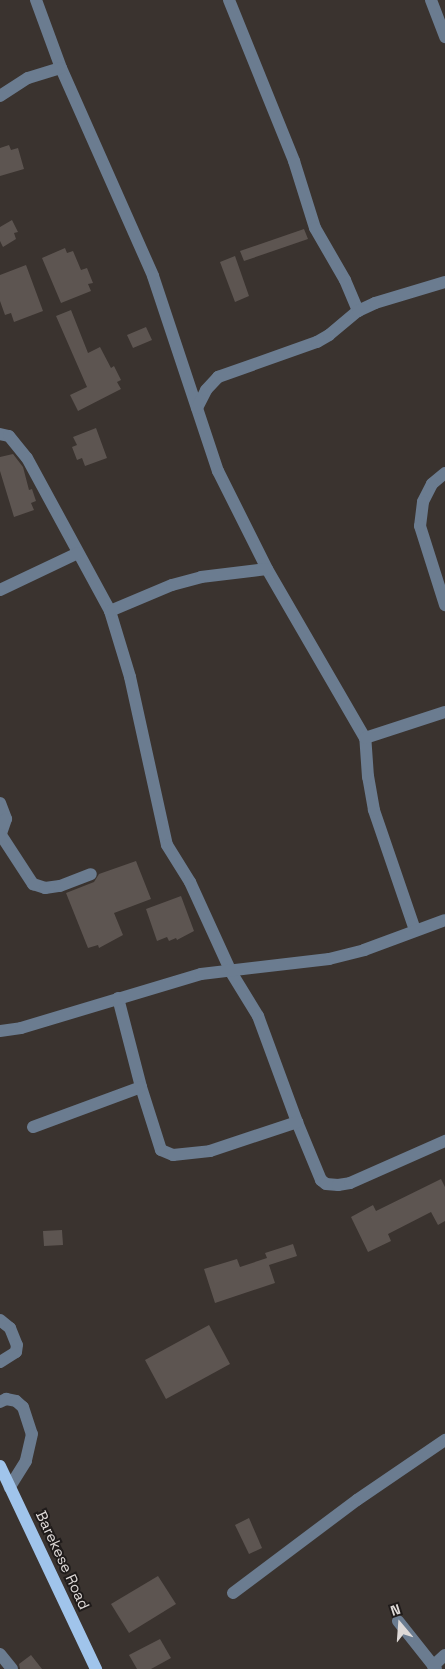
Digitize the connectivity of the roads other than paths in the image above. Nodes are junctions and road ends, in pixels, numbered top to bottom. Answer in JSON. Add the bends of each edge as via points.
{"nodes":[{"id":1,"x":36,"y":0,"type":"edge"},
{"id":2,"x":229,"y":0,"type":"edge"},
{"id":3,"x":432,"y":0,"type":"edge"},
{"id":4,"x":445,"y":37,"type":"edge"},
{"id":5,"x":61,"y":68,"type":"junction"},
{"id":6,"x":0,"y":96,"type":"edge"},
{"id":7,"x":445,"y":282,"type":"edge"},
{"id":8,"x":358,"y":311,"type":"junction"},
{"id":9,"x":197,"y":408,"type":"junction"},
{"id":10,"x":0,"y":434,"type":"edge"},
{"id":11,"x":445,"y":473,"type":"edge"},
{"id":12,"x":78,"y":554,"type":"junction"},
{"id":13,"x":266,"y":569,"type":"junction"},
{"id":14,"x":0,"y":590,"type":"edge"},
{"id":15,"x":445,"y":605,"type":"edge"},
{"id":16,"x":110,"y":611,"type":"junction"},
{"id":17,"x":445,"y":712,"type":"edge"},
{"id":18,"x":365,"y":738,"type":"junction"},
{"id":19,"x":0,"y":803,"type":"edge"},
{"id":20,"x":0,"y":835,"type":"edge"},
{"id":21,"x":91,"y":874,"type":"dead end"},
{"id":22,"x":445,"y":920,"type":"edge"},
{"id":23,"x":415,"y":930,"type":"junction"},
{"id":24,"x":231,"y":972,"type":"junction"},
{"id":25,"x":118,"y":998,"type":"junction"},
{"id":26,"x":0,"y":1031,"type":"edge"},
{"id":27,"x":141,"y":1087,"type":"junction"},
{"id":28,"x":296,"y":1122,"type":"junction"},
{"id":29,"x":33,"y":1127,"type":"dead end"},
{"id":30,"x":445,"y":1141,"type":"edge"},
{"id":31,"x":0,"y":1320,"type":"edge"},
{"id":32,"x":0,"y":1362,"type":"edge"},
{"id":33,"x":0,"y":1402,"type":"edge"},
{"id":34,"x":445,"y":1440,"type":"edge"},
{"id":35,"x":0,"y":1466,"type":"edge"},
{"id":36,"x":10,"y":1487,"type":"junction"},
{"id":37,"x":233,"y":1594,"type":"dead end"},
{"id":38,"x":398,"y":1621,"type":"dead end"},
{"id":39,"x":0,"y":1654,"type":"edge"},
{"id":40,"x":445,"y":1655,"type":"edge"},
{"id":41,"x":435,"y":1667,"type":"edge"},
{"id":42,"x":12,"y":1669,"type":"edge"},
{"id":43,"x":96,"y":1669,"type":"edge"}],
"edges":[{"from":1,"to":5,"type":"street"},
{"from":2,"to":8,"type":"street","via":[[294,161],[315,228],[345,280]]},
{"from":3,"to":4,"type":"street"},
{"from":5,"to":6,"type":"street","via":[[28,78]]},
{"from":5,"to":9,"type":"street","via":[[153,276]]},
{"from":7,"to":8,"type":"street","via":[[390,297]]},
{"from":8,"to":9,"type":"street","via":[[317,342],[218,377],[206,390]]},
{"from":9,"to":13,"type":"street","via":[[218,471]]},
{"from":10,"to":12,"type":"street","via":[[13,440],[27,458]]},
{"from":11,"to":15,"type":"street","via":[[432,484],[423,502],[420,526]]},
{"from":12,"to":14,"type":"street"},
{"from":12,"to":16,"type":"street"},
{"from":13,"to":16,"type":"street","via":[[179,583]]},
{"from":13,"to":18,"type":"street"},
{"from":16,"to":24,"type":"street","via":[[130,677],[166,845],[190,882]]},
{"from":17,"to":18,"type":"street"},
{"from":18,"to":23,"type":"street","via":[[374,810]]},
{"from":19,"to":20,"type":"street","via":[[6,819]]},
{"from":20,"to":21,"type":"street","via":[[33,884],[46,888],[60,886]]},
{"from":22,"to":23,"type":"street"},
{"from":23,"to":24,"type":"street","via":[[372,948],[329,960]]},
{"from":24,"to":25,"type":"street","via":[[201,974]]},
{"from":24,"to":28,"type":"street","via":[[258,1016]]},
{"from":25,"to":26,"type":"street","via":[[21,1028]]},
{"from":25,"to":27,"type":"street"},
{"from":27,"to":28,"type":"street","via":[[157,1143],[161,1150],[173,1155],[210,1151]]},
{"from":27,"to":29,"type":"street"},
{"from":28,"to":30,"type":"street","via":[[321,1180],[332,1184],[350,1183]]},
{"from":31,"to":32,"type":"street","via":[[10,1328],[17,1345],[16,1352]]},
{"from":33,"to":36,"type":"street","via":[[6,1399],[16,1401],[23,1407],[32,1434],[26,1462]]},
{"from":34,"to":37,"type":"street","via":[[356,1500]]},
{"from":35,"to":36,"type":"main road","name":"Barekese Road"},
{"from":36,"to":43,"type":"main road","name":"Barekese Road"},
{"from":38,"to":41,"type":"street"},
{"from":39,"to":42,"type":"street"},
{"from":40,"to":41,"type":"street"}]}
